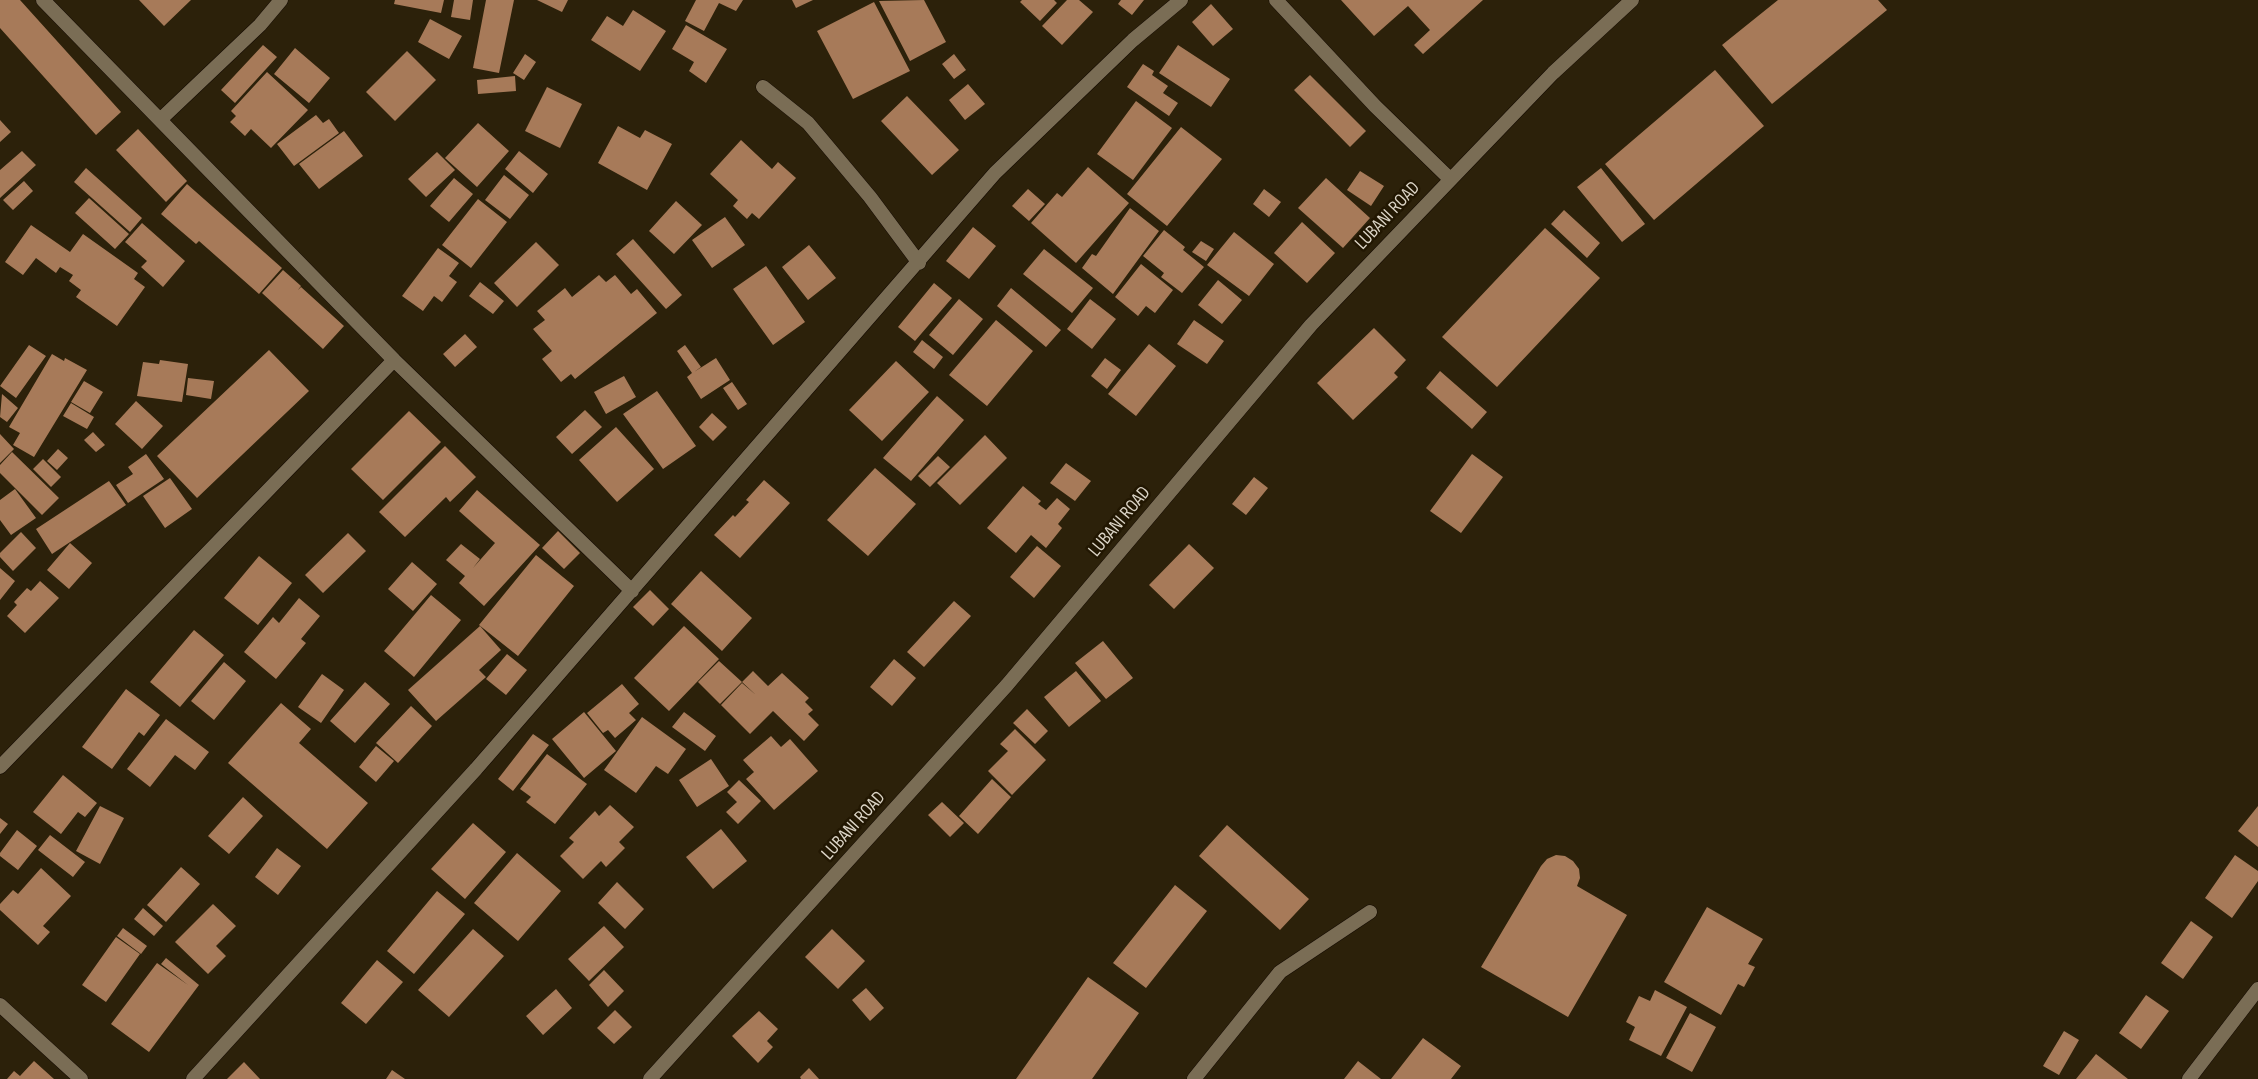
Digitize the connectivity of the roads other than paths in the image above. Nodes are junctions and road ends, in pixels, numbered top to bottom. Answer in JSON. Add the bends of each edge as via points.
{"nodes":[{"id":1,"x":44,"y":0,"type":"edge"},
{"id":2,"x":281,"y":0,"type":"edge"},
{"id":3,"x":1181,"y":0,"type":"edge"},
{"id":4,"x":1276,"y":0,"type":"edge"},
{"id":5,"x":1632,"y":0,"type":"edge"},
{"id":6,"x":764,"y":87,"type":"dead end"},
{"id":7,"x":161,"y":119,"type":"junction"},
{"id":8,"x":1450,"y":178,"type":"junction"},
{"id":9,"x":919,"y":263,"type":"junction"},
{"id":10,"x":394,"y":360,"type":"junction"},
{"id":11,"x":632,"y":591,"type":"junction"},
{"id":12,"x":0,"y":767,"type":"edge"},
{"id":13,"x":1370,"y":912,"type":"dead end"},
{"id":14,"x":2258,"y":988,"type":"edge"},
{"id":15,"x":0,"y":1005,"type":"edge"},
{"id":16,"x":81,"y":1079,"type":"edge"},
{"id":17,"x":193,"y":1079,"type":"edge"},
{"id":18,"x":650,"y":1079,"type":"edge"},
{"id":19,"x":1194,"y":1079,"type":"edge"},
{"id":20,"x":2189,"y":1079,"type":"edge"}],
"edges":[{"from":1,"to":7,"type":"street"},
{"from":2,"to":7,"type":"street","via":[[260,25]]},
{"from":3,"to":9,"type":"street","via":[[1132,40],[996,173]]},
{"from":4,"to":8,"type":"street","via":[[1375,106]]},
{"from":5,"to":8,"type":"street","name":"LUBANI ROAD","via":[[1553,73]]},
{"from":6,"to":9,"type":"street","via":[[808,123],[870,197]]},
{"from":7,"to":10,"type":"street"},
{"from":8,"to":18,"type":"street","name":"LUBANI ROAD","via":[[1311,325],[1008,685]]},
{"from":9,"to":11,"type":"street"},
{"from":10,"to":11,"type":"street"},
{"from":10,"to":12,"type":"street"},
{"from":11,"to":17,"type":"street","via":[[476,769]]},
{"from":13,"to":19,"type":"street","via":[[1280,972]]},
{"from":14,"to":20,"type":"street"},
{"from":15,"to":16,"type":"street"}]}
